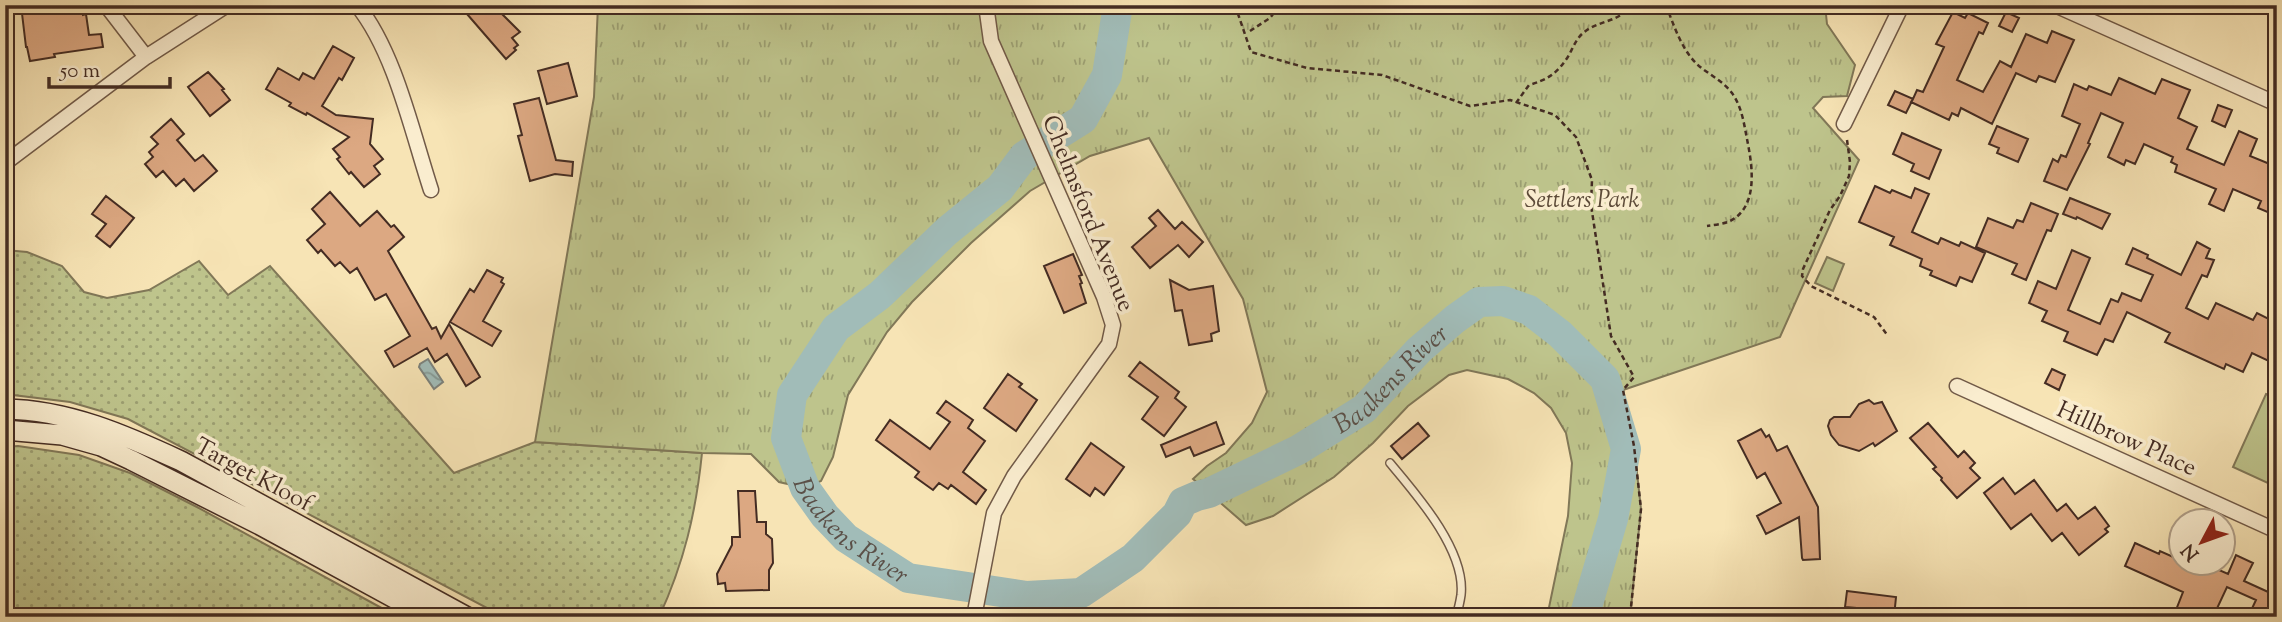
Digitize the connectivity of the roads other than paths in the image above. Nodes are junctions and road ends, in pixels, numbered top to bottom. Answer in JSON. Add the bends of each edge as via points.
{"nodes":[{"id":1,"x":106,"y":5,"type":"edge"},
{"id":2,"x":227,"y":5,"type":"edge"},
{"id":3,"x":357,"y":5,"type":"edge"},
{"id":4,"x":986,"y":5,"type":"edge"},
{"id":5,"x":1902,"y":5,"type":"edge"},
{"id":6,"x":2055,"y":5,"type":"edge"},
{"id":7,"x":146,"y":57,"type":"junction"},
{"id":8,"x":2277,"y":104,"type":"edge"},
{"id":9,"x":1844,"y":124,"type":"road end"},
{"id":10,"x":5,"y":163,"type":"edge"},
{"id":11,"x":431,"y":190,"type":"dead end"},
{"id":12,"x":1957,"y":386,"type":"dead end"},
{"id":13,"x":5,"y":409,"type":"edge"},
{"id":14,"x":5,"y":430,"type":"edge"},
{"id":15,"x":1390,"y":463,"type":"dead end"},
{"id":16,"x":2277,"y":531,"type":"edge"},
{"id":17,"x":974,"y":616,"type":"edge"},
{"id":18,"x":429,"y":617,"type":"edge"},
{"id":19,"x":467,"y":617,"type":"edge"},
{"id":20,"x":1456,"y":617,"type":"edge"}],
"edges":[{"from":1,"to":7,"type":"street"},
{"from":2,"to":7,"type":"street"},
{"from":3,"to":11,"type":"street","via":[[390,61]]},
{"from":4,"to":17,"type":"street","name":"Chelmsford Avenue","via":[[991,41],[1113,325],[1109,344],[999,500]]},
{"from":5,"to":9,"type":"street"},
{"from":6,"to":8,"type":"street"},
{"from":7,"to":10,"type":"street"},
{"from":12,"to":16,"type":"street","name":"Hillbrow Place"},
{"from":13,"to":19,"type":"main road","name":"Target Kloof","via":[[102,426],[181,461]]},
{"from":14,"to":18,"type":"main road","name":"Target Kloof","via":[[62,435],[101,446]]},
{"from":15,"to":20,"type":"lane","via":[[1422,500],[1451,550],[1461,587]]}]}
